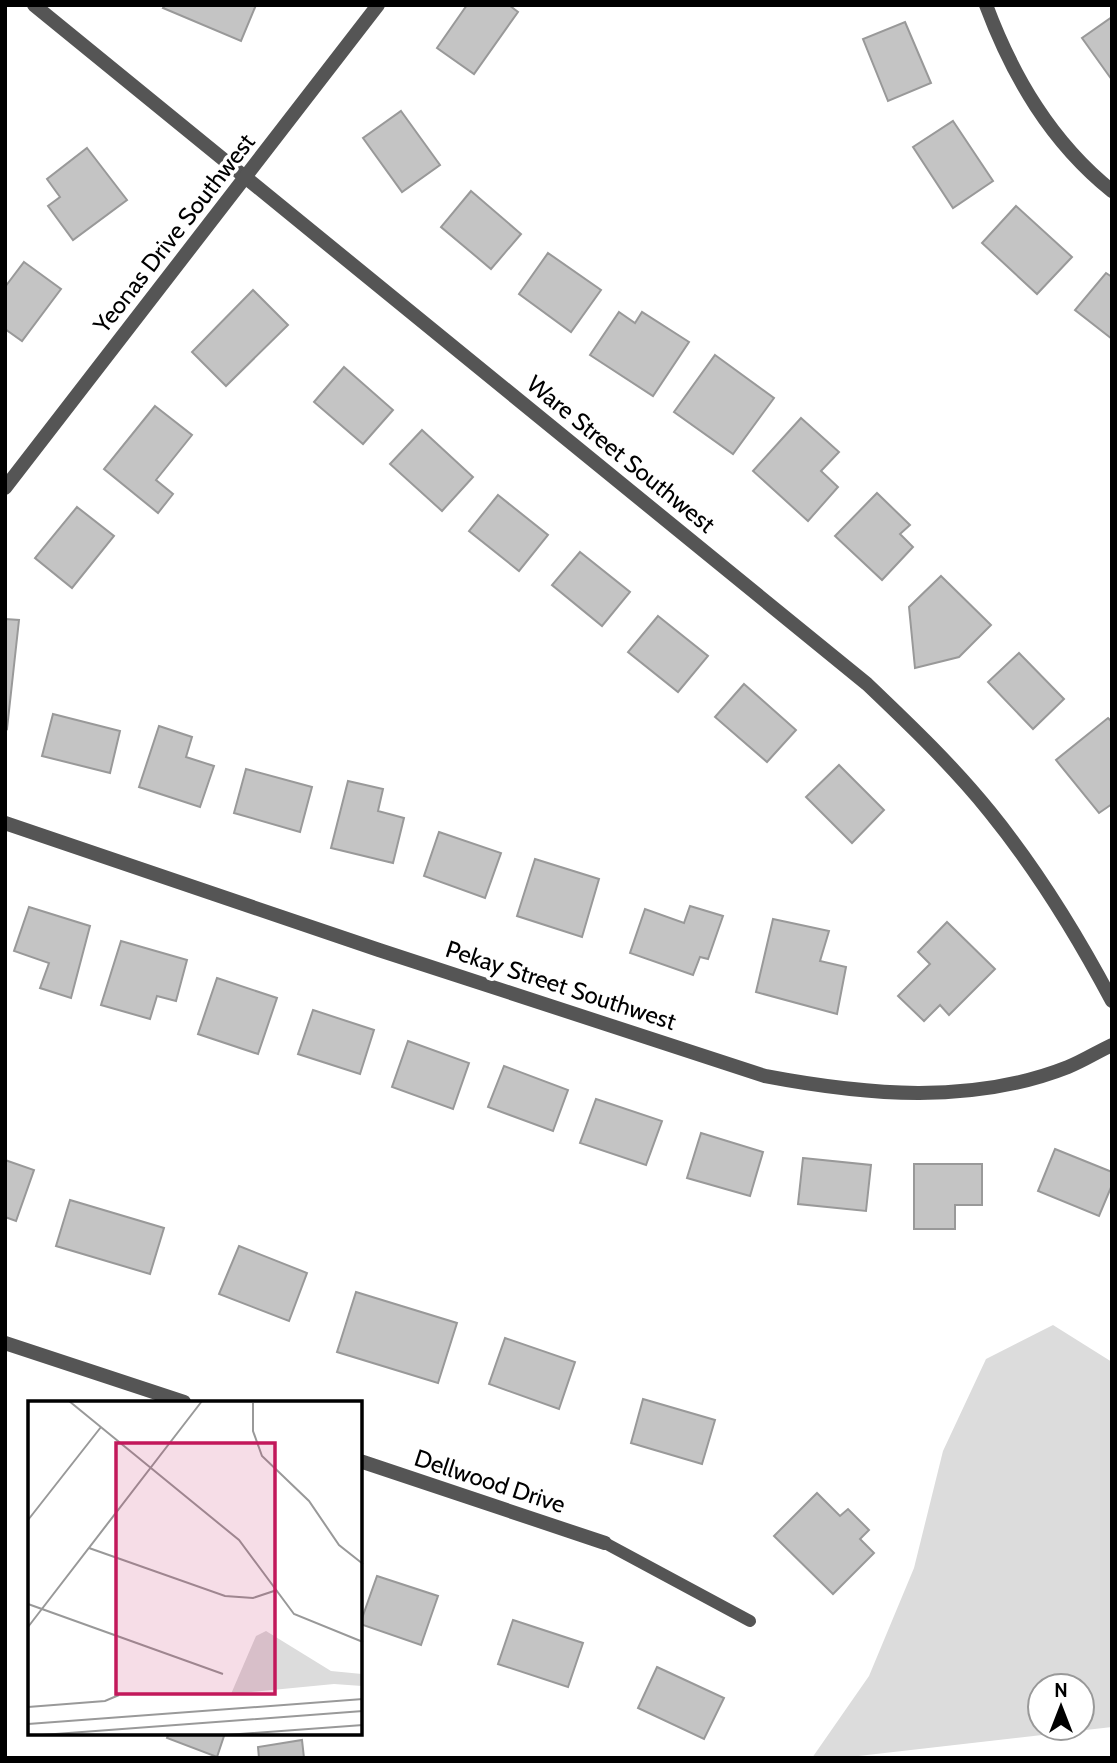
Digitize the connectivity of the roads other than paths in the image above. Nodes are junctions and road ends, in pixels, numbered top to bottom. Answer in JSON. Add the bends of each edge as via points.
{"nodes":[{"id":1,"x":34,"y":5,"type":"edge"},
{"id":2,"x":378,"y":5,"type":"edge"},
{"id":3,"x":986,"y":5,"type":"edge"},
{"id":4,"x":246,"y":178,"type":"junction"},
{"id":5,"x":1112,"y":191,"type":"edge"},
{"id":6,"x":5,"y":488,"type":"edge"},
{"id":7,"x":5,"y":823,"type":"edge"},
{"id":8,"x":1112,"y":1001,"type":"edge"},
{"id":9,"x":1112,"y":1045,"type":"edge"},
{"id":10,"x":5,"y":1343,"type":"edge"},
{"id":11,"x":181,"y":1401,"type":"edge"},
{"id":12,"x":362,"y":1462,"type":"edge"},
{"id":13,"x":605,"y":1543,"type":"joint"},
{"id":14,"x":750,"y":1621,"type":"dead end"}],
"edges":[{"from":1,"to":4,"type":"street","name":"Ware Street Southwest"},
{"from":2,"to":4,"type":"street","name":"Yeonas Drive Southwest"},
{"from":3,"to":5,"type":"street","via":[[1024,90],[1058,138]]},
{"from":4,"to":6,"type":"street","name":"Yeonas Drive Southwest"},
{"from":4,"to":8,"type":"street","name":"Ware Street Southwest","via":[[867,684],[989,811],[1034,871]]},
{"from":7,"to":9,"type":"street","name":"Pekay Street Southwest","via":[[765,1076],[837,1088],[964,1092],[1056,1071]]},
{"from":10,"to":11,"type":"street"},
{"from":12,"to":13,"type":"street","name":"Dellwood Drive"},
{"from":13,"to":14,"type":"lane"}]}
